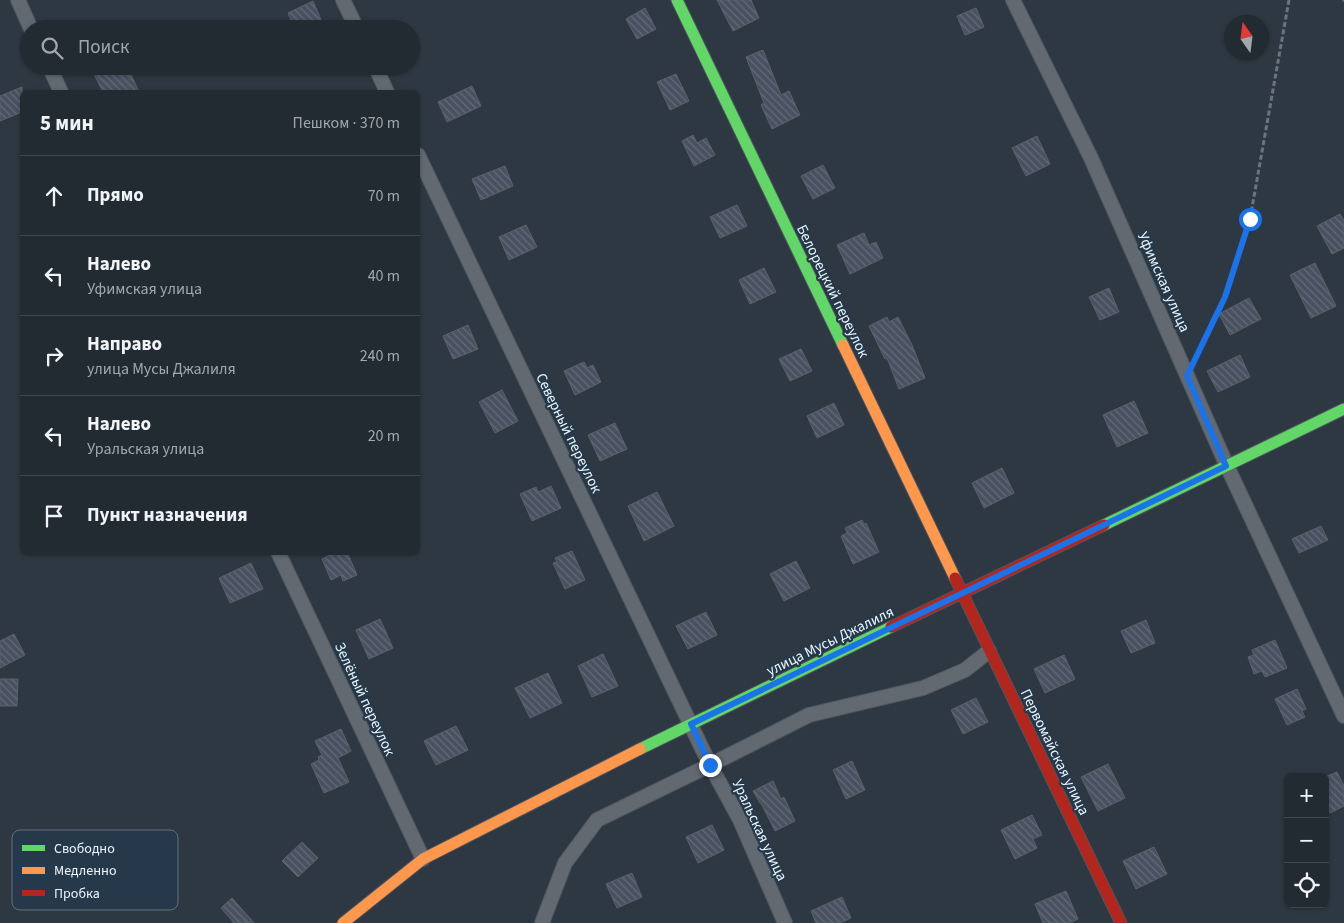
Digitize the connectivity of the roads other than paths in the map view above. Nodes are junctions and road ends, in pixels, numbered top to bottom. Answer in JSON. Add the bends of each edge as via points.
{"nodes":[{"id":1,"x":18,"y":0,"type":"edge"},
{"id":2,"x":343,"y":0,"type":"edge"},
{"id":3,"x":677,"y":0,"type":"edge"},
{"id":4,"x":1013,"y":0,"type":"edge"},
{"id":5,"x":27,"y":20,"type":"edge"},
{"id":6,"x":353,"y":20,"type":"edge"},
{"id":7,"x":53,"y":75,"type":"edge"},
{"id":8,"x":379,"y":75,"type":"edge"},
{"id":9,"x":60,"y":90,"type":"edge"},
{"id":10,"x":386,"y":90,"type":"edge"},
{"id":11,"x":420,"y":159,"type":"edge"},
{"id":12,"x":1344,"y":409,"type":"edge"},
{"id":13,"x":1226,"y":466,"type":"junction"},
{"id":14,"x":279,"y":555,"type":"edge"},
{"id":15,"x":962,"y":594,"type":"junction"},
{"id":16,"x":989,"y":651,"type":"junction"},
{"id":17,"x":1344,"y":716,"type":"edge"},
{"id":18,"x":691,"y":724,"type":"junction"},
{"id":19,"x":710,"y":765,"type":"junction"},
{"id":20,"x":423,"y":859,"type":"junction"},
{"id":21,"x":343,"y":923,"type":"edge"},
{"id":22,"x":542,"y":923,"type":"edge"},
{"id":23,"x":785,"y":923,"type":"edge"},
{"id":24,"x":1120,"y":923,"type":"edge"}],
"edges":[{"from":1,"to":5,"type":"street"},
{"from":2,"to":6,"type":"street"},
{"from":3,"to":15,"type":"street","name":"Белорецкий переулок"},
{"from":4,"to":13,"type":"street","name":"Уфимская улица","via":[[1091,158]]},
{"from":7,"to":9,"type":"street"},
{"from":8,"to":10,"type":"street"},
{"from":11,"to":18,"type":"street","name":"Северный переулок"},
{"from":12,"to":13,"type":"street","name":"улица Мусы Джалиля"},
{"from":13,"to":15,"type":"street","name":"улица Мусы Джалиля"},
{"from":13,"to":17,"type":"street","name":"Уфимская улица"},
{"from":14,"to":20,"type":"street","name":"Зелёный переулок"},
{"from":15,"to":16,"type":"street","name":"Первомайская улица"},
{"from":15,"to":18,"type":"street","name":"улица Мусы Джалиля"},
{"from":16,"to":19,"type":"street","via":[[965,670],[923,688],[809,715]]},
{"from":16,"to":24,"type":"street","name":"Первомайская улица"},
{"from":18,"to":19,"type":"street","name":"Уральская улица"},
{"from":18,"to":20,"type":"street","name":"улица Мусы Джалиля"},
{"from":19,"to":22,"type":"street","via":[[597,820],[566,863]]},
{"from":19,"to":23,"type":"street","name":"Уральская улица","via":[[740,820]]},
{"from":20,"to":21,"type":"street","name":"улица Мусы Джалиля"}]}
